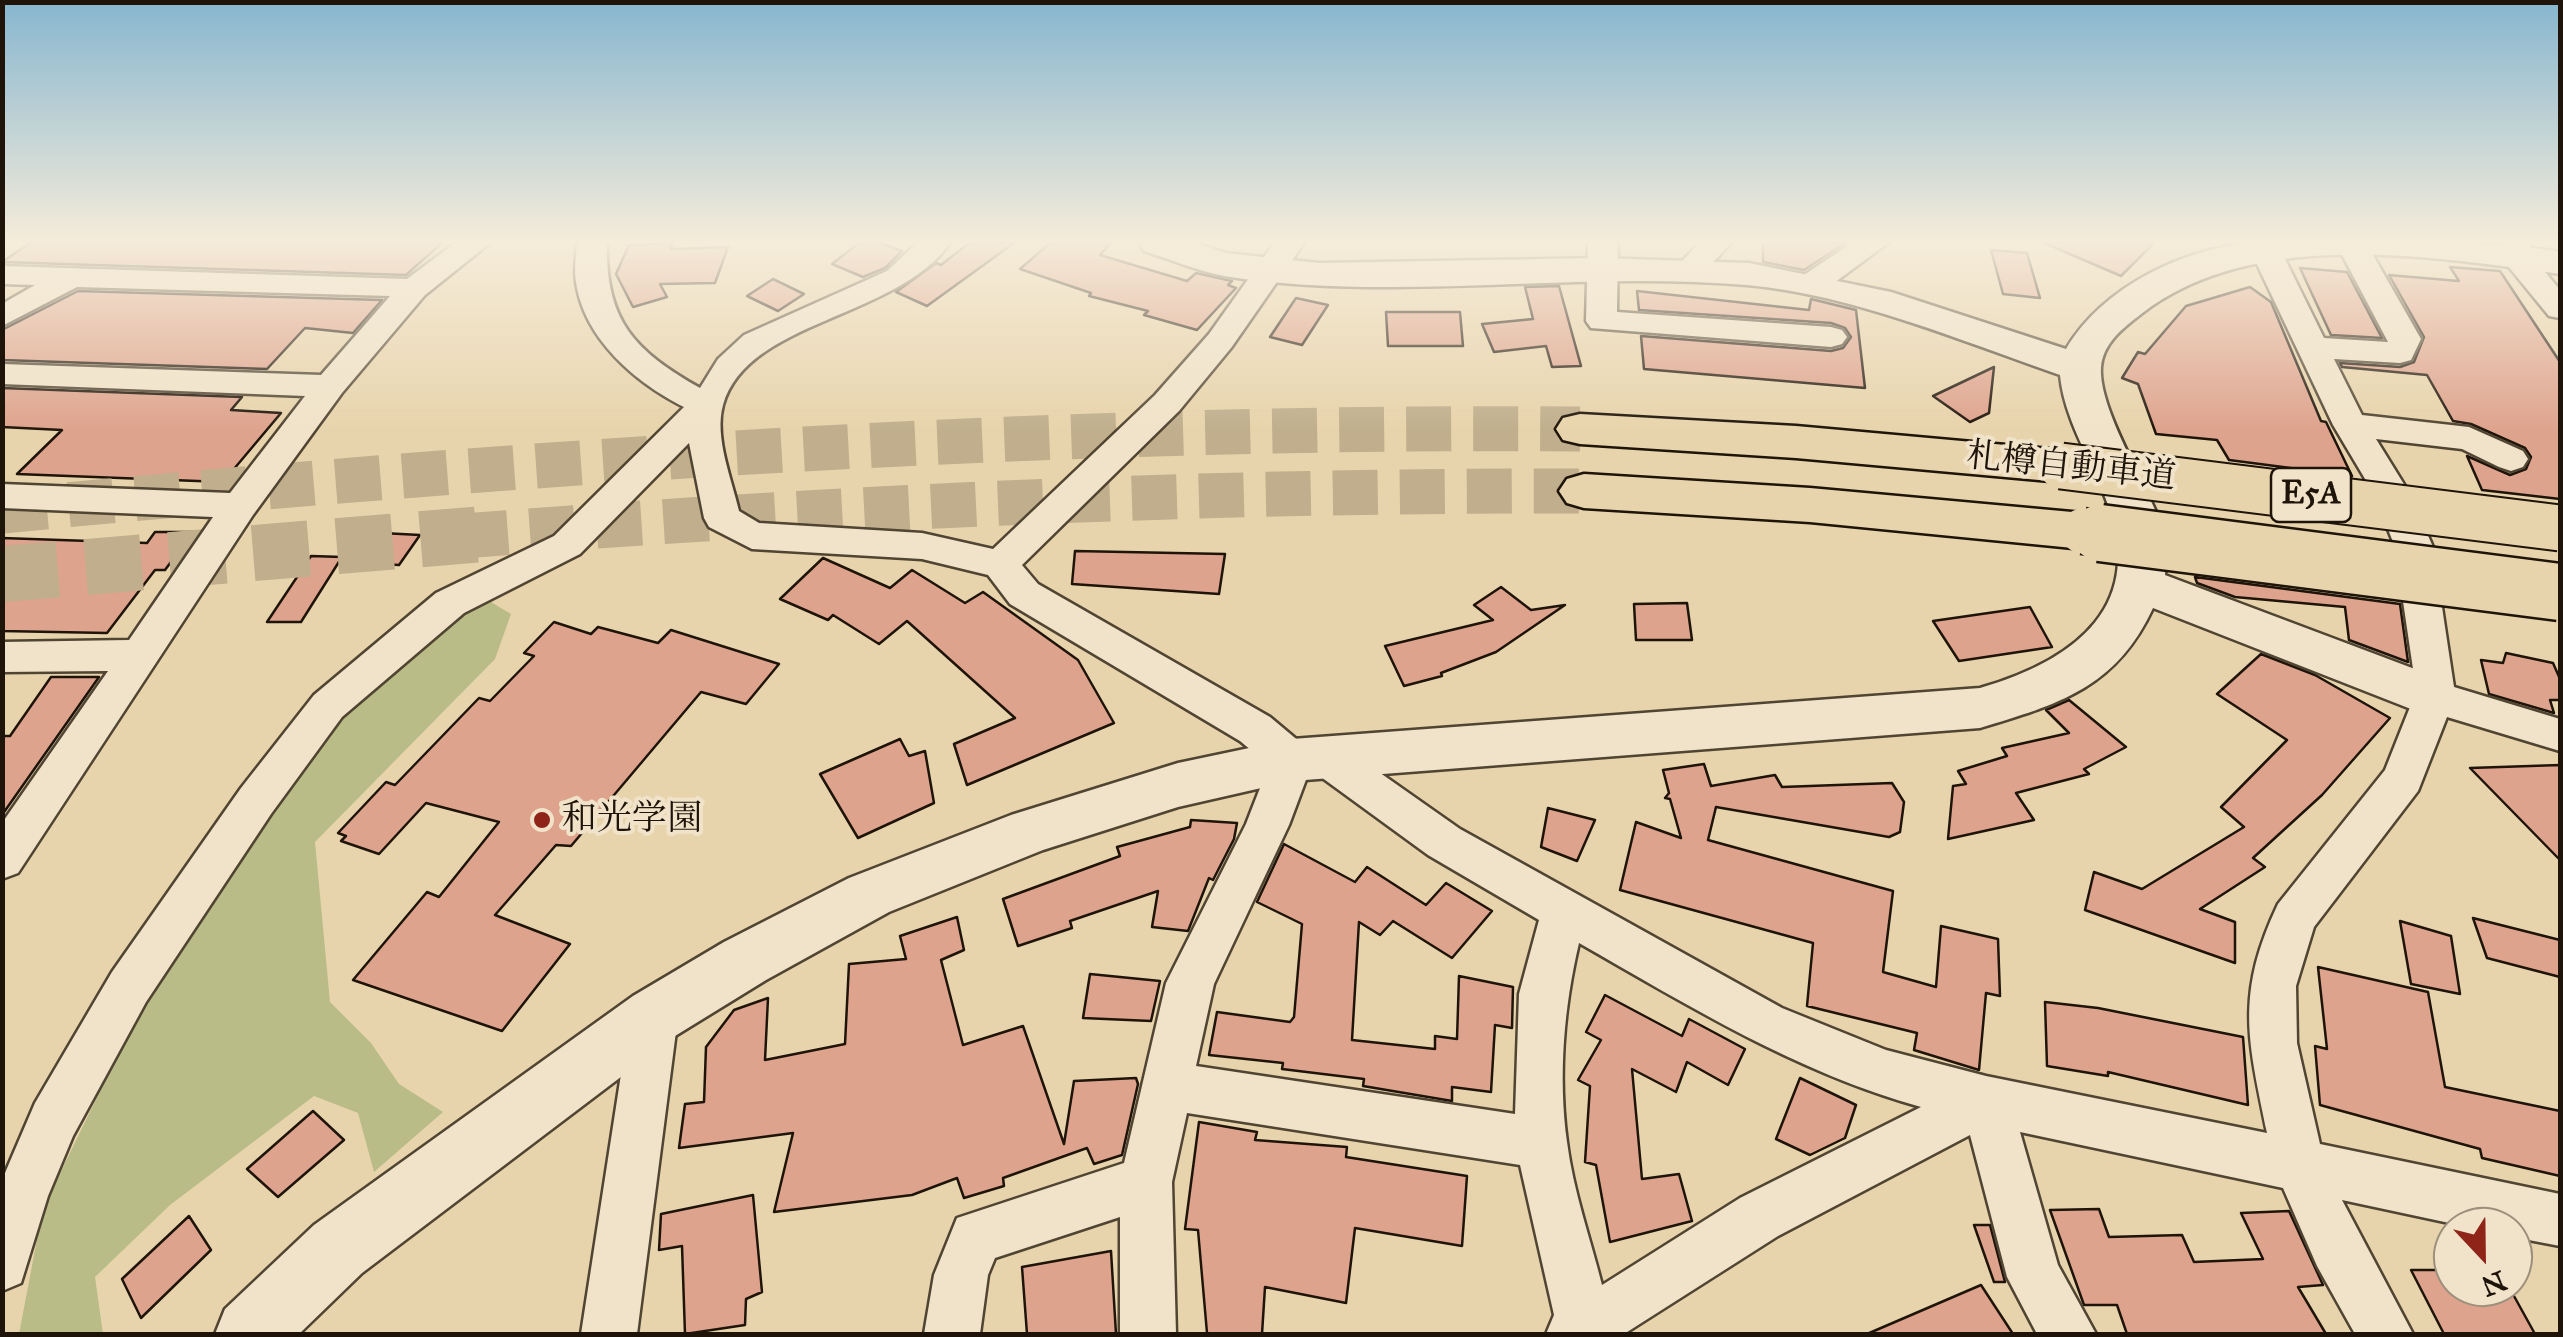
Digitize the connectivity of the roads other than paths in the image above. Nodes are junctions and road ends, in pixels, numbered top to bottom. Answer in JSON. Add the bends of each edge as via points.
{"nodes":[{"id":1,"x":399,"y":305,"type":"edge"},
{"id":2,"x":600,"y":305,"type":"edge"},
{"id":3,"x":837,"y":305,"type":"edge"},
{"id":4,"x":1246,"y":305,"type":"edge"},
{"id":5,"x":1602,"y":305,"type":"edge"},
{"id":6,"x":1891,"y":305,"type":"edge"},
{"id":7,"x":2124,"y":305,"type":"edge"},
{"id":8,"x":2294,"y":305,"type":"edge"},
{"id":9,"x":2385,"y":305,"type":"edge"},
{"id":10,"x":1831,"y":337,"type":"dead end"},
{"id":11,"x":2316,"y":348,"type":"junction"},
{"id":12,"x":2079,"y":367,"type":"junction"},
{"id":13,"x":2,"y":374,"type":"edge"},
{"id":14,"x":330,"y":386,"type":"junction"},
{"id":15,"x":706,"y":405,"type":"junction"},
{"id":16,"x":2350,"y":426,"type":"junction"},
{"id":17,"x":1580,"y":429,"type":"tunnel mouth"},
{"id":18,"x":2511,"y":458,"type":"dead end"},
{"id":19,"x":1584,"y":491,"type":"tunnel mouth"},
{"id":20,"x":2,"y":496,"type":"edge"},
{"id":21,"x":240,"y":506,"type":"junction"},
{"id":22,"x":2560,"y":528,"type":"edge"},
{"id":23,"x":1000,"y":564,"type":"junction"},
{"id":24,"x":2139,"y":584,"type":"junction"},
{"id":25,"x":2560,"y":592,"type":"edge"},
{"id":26,"x":141,"y":655,"type":"junction"},
{"id":27,"x":2,"y":657,"type":"edge"},
{"id":28,"x":2434,"y":697,"type":"junction"},
{"id":29,"x":2560,"y":735,"type":"edge"},
{"id":30,"x":1308,"y":758,"type":"junction"},
{"id":31,"x":9,"y":839,"type":"edge"},
{"id":32,"x":1564,"y":911,"type":"junction"},
{"id":33,"x":654,"y":1016,"type":"junction"},
{"id":34,"x":1168,"y":1086,"type":"junction"},
{"id":35,"x":1986,"y":1100,"type":"junction"},
{"id":36,"x":1542,"y":1143,"type":"junction"},
{"id":37,"x":2299,"y":1164,"type":"junction"},
{"id":38,"x":1146,"y":1182,"type":"junction"},
{"id":39,"x":2560,"y":1220,"type":"edge"},
{"id":40,"x":2,"y":1264,"type":"edge"},
{"id":41,"x":1581,"y":1332,"type":"edge"},
{"id":42,"x":250,"y":1334,"type":"edge"},
{"id":43,"x":609,"y":1334,"type":"edge"},
{"id":44,"x":952,"y":1334,"type":"edge"},
{"id":45,"x":1148,"y":1334,"type":"edge"},
{"id":46,"x":2068,"y":1334,"type":"edge"},
{"id":47,"x":2385,"y":1334,"type":"edge"}],
"edges":[{"from":1,"to":14,"type":"street"},
{"from":2,"to":15,"type":"street","via":[[610,330],[670,389]]},
{"from":3,"to":15,"type":"street","via":[[755,342]]},
{"from":4,"to":23,"type":"street","via":[[1167,403]]},
{"from":5,"to":10,"type":"street","via":[[1602,320]]},
{"from":6,"to":12,"type":"street"},
{"from":7,"to":12,"type":"street","via":[[2095,334]]},
{"from":8,"to":11,"type":"street"},
{"from":9,"to":11,"type":"street","via":[[2404,339],[2400,352]]},
{"from":11,"to":16,"type":"street"},
{"from":12,"to":24,"type":"street","via":[[2089,413],[2144,545]]},
{"from":13,"to":14,"type":"street"},
{"from":14,"to":21,"type":"street"},
{"from":15,"to":23,"type":"street","via":[[706,444],[722,518],[752,536],[922,546]]},
{"from":15,"to":40,"type":"street","via":[[567,545],[450,603],[328,706],[129,987],[53,1120]]},
{"from":16,"to":18,"type":"street","via":[[2469,438]]},
{"from":16,"to":28,"type":"street","via":[[2392,494],[2414,547]]},
{"from":17,"to":22,"type":"highway","name":"札樽自動車道","number":"E5A","bridge":true,"via":[[2061,466]]},
{"from":19,"to":25,"type":"highway","name":"札樽自動車道","number":"E5A","bridge":true,"via":[[1810,504],[2083,531]]},
{"from":20,"to":21,"type":"street"},
{"from":21,"to":26,"type":"street"},
{"from":23,"to":30,"type":"street","via":[[1024,594]]},
{"from":24,"to":28,"type":"street"},
{"from":24,"to":30,"type":"street","via":[[2121,632],[2071,676],[1980,708]]},
{"from":26,"to":27,"type":"street"},
{"from":26,"to":31,"type":"street"},
{"from":28,"to":29,"type":"street"},
{"from":28,"to":37,"type":"street","via":[[2403,780],[2294,918],[2272,986],[2273,1043]]},
{"from":30,"to":32,"type":"street"},
{"from":30,"to":33,"type":"street","via":[[1178,785],[994,845],[869,896]]},
{"from":30,"to":34,"type":"street","via":[[1190,983]]},
{"from":32,"to":35,"type":"street","via":[[1765,1024],[1885,1073]]},
{"from":32,"to":36,"type":"street","via":[[1543,994]]},
{"from":33,"to":42,"type":"street","via":[[338,1249]]},
{"from":33,"to":43,"type":"street"},
{"from":34,"to":36,"type":"street"},
{"from":34,"to":38,"type":"street"},
{"from":35,"to":37,"type":"street"},
{"from":35,"to":41,"type":"street","via":[[1759,1217]]},
{"from":35,"to":46,"type":"street","via":[[2034,1277]]},
{"from":36,"to":41,"type":"street"},
{"from":37,"to":39,"type":"street"},
{"from":37,"to":47,"type":"street"},
{"from":38,"to":44,"type":"street","via":[[976,1237],[961,1276]]},
{"from":38,"to":45,"type":"street"}]}
